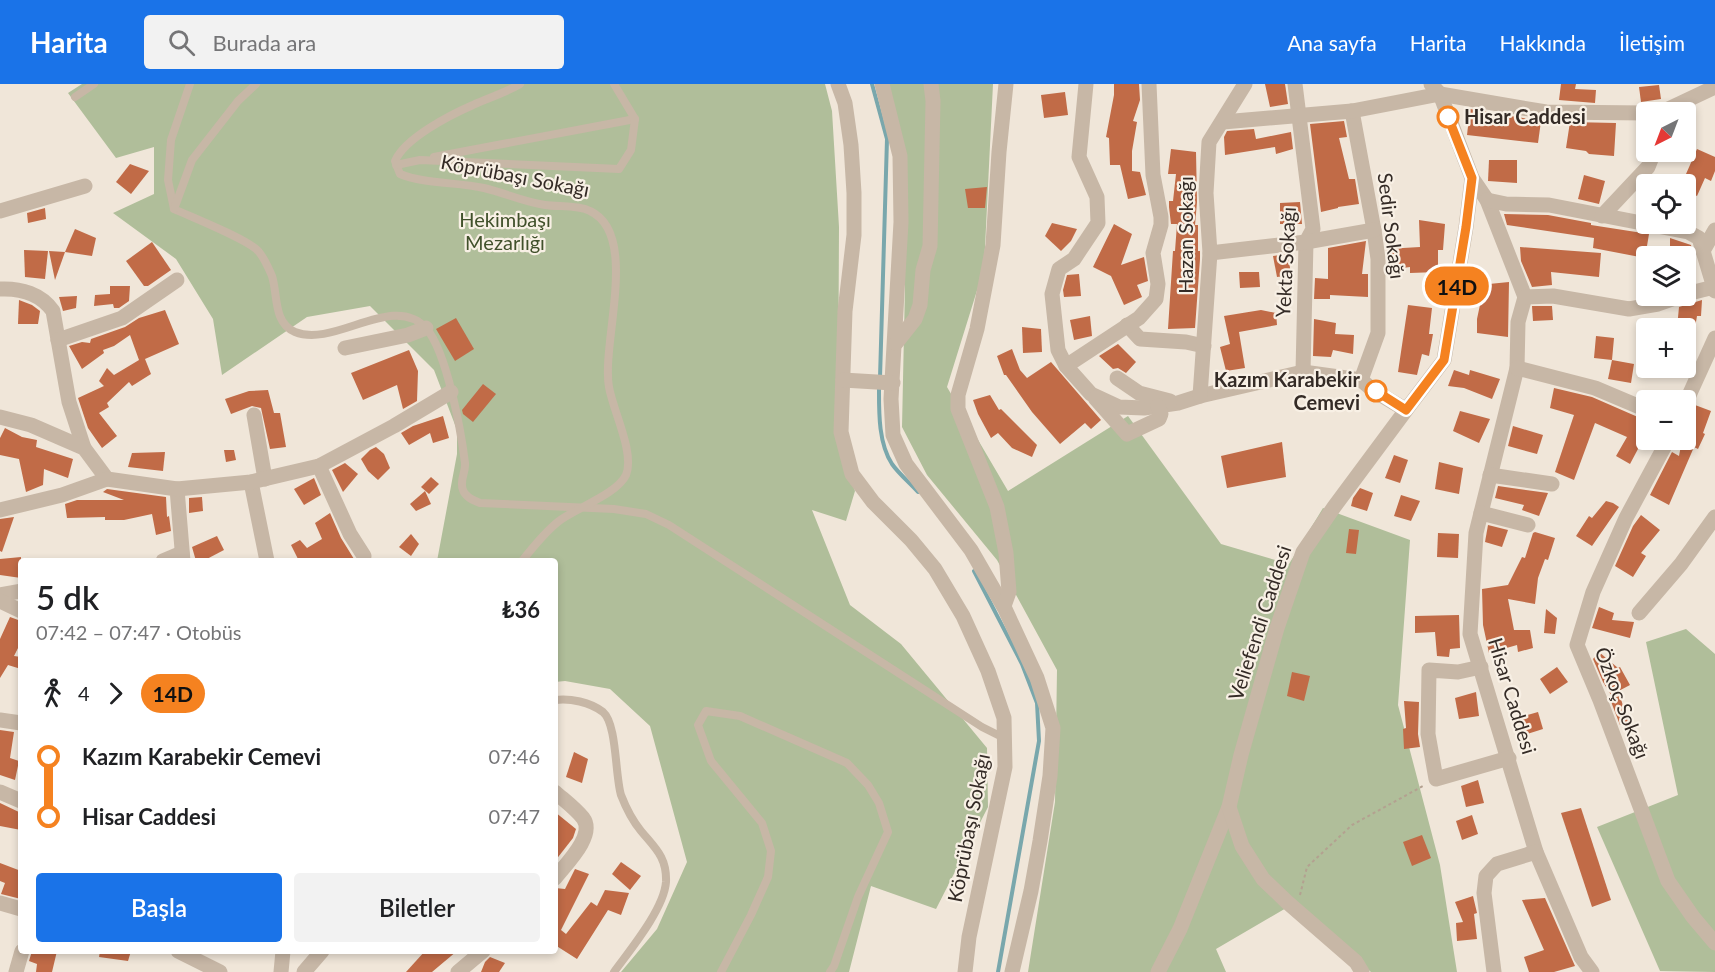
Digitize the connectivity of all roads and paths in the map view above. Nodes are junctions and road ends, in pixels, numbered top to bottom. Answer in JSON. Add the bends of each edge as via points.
{"nodes":[{"id":1,"x":94,"y":84,"type":"edge"},
{"id":2,"x":189,"y":84,"type":"edge"},
{"id":3,"x":256,"y":84,"type":"edge"},
{"id":4,"x":520,"y":84,"type":"edge"},
{"id":5,"x":614,"y":84,"type":"edge"},
{"id":6,"x":838,"y":84,"type":"edge"},
{"id":7,"x":882,"y":84,"type":"edge"},
{"id":8,"x":931,"y":84,"type":"edge"},
{"id":9,"x":1006,"y":84,"type":"edge"},
{"id":10,"x":1086,"y":84,"type":"edge"},
{"id":11,"x":1149,"y":84,"type":"edge"},
{"id":12,"x":1295,"y":84,"type":"edge"},
{"id":13,"x":1238,"y":86,"type":"edge"},
{"id":14,"x":1715,"y":87,"type":"edge"},
{"id":15,"x":1435,"y":89,"type":"edge"},
{"id":16,"x":75,"y":97,"type":"dead end"},
{"id":17,"x":1683,"y":102,"type":"edge"},
{"id":18,"x":1352,"y":111,"type":"junction"},
{"id":19,"x":1636,"y":113,"type":"edge"},
{"id":20,"x":1299,"y":115,"type":"junction"},
{"id":21,"x":635,"y":119,"type":"junction"},
{"id":22,"x":1222,"y":122,"type":"junction"},
{"id":23,"x":420,"y":160,"type":"junction"},
{"id":24,"x":1650,"y":162,"type":"edge"},
{"id":25,"x":396,"y":165,"type":"junction"},
{"id":26,"x":1472,"y":178,"type":"junction"},
{"id":27,"x":85,"y":186,"type":"dead end"},
{"id":28,"x":1487,"y":200,"type":"junction"},
{"id":29,"x":174,"y":209,"type":"junction"},
{"id":30,"x":0,"y":212,"type":"edge"},
{"id":31,"x":1602,"y":216,"type":"junction"},
{"id":32,"x":1374,"y":230,"type":"junction"},
{"id":33,"x":1715,"y":230,"type":"edge"},
{"id":34,"x":1306,"y":242,"type":"junction"},
{"id":35,"x":1703,"y":251,"type":"junction"},
{"id":36,"x":1210,"y":253,"type":"junction"},
{"id":37,"x":177,"y":280,"type":"dead end"},
{"id":38,"x":0,"y":289,"type":"edge"},
{"id":39,"x":1715,"y":289,"type":"edge"},
{"id":40,"x":1696,"y":292,"type":"edge"},
{"id":41,"x":1525,"y":297,"type":"junction"},
{"id":42,"x":1646,"y":306,"type":"edge"},
{"id":43,"x":1127,"y":325,"type":"junction"},
{"id":44,"x":426,"y":328,"type":"junction"},
{"id":45,"x":1715,"y":338,"type":"edge"},
{"id":46,"x":58,"y":340,"type":"junction"},
{"id":47,"x":896,"y":343,"type":"junction"},
{"id":48,"x":1204,"y":346,"type":"junction"},
{"id":49,"x":345,"y":348,"type":"dead end"},
{"id":50,"x":1066,"y":366,"type":"junction"},
{"id":51,"x":1517,"y":368,"type":"junction"},
{"id":52,"x":1303,"y":372,"type":"junction"},
{"id":53,"x":1117,"y":378,"type":"dead end"},
{"id":54,"x":849,"y":380,"type":"junction"},
{"id":55,"x":1361,"y":380,"type":"junction"},
{"id":56,"x":889,"y":382,"type":"junction"},
{"id":57,"x":1691,"y":390,"type":"edge"},
{"id":58,"x":451,"y":392,"type":"junction"},
{"id":59,"x":1090,"y":394,"type":"junction"},
{"id":60,"x":1200,"y":396,"type":"junction"},
{"id":61,"x":1178,"y":403,"type":"junction"},
{"id":62,"x":1636,"y":405,"type":"edge"},
{"id":63,"x":1158,"y":406,"type":"junction"},
{"id":64,"x":1406,"y":410,"type":"junction"},
{"id":65,"x":254,"y":416,"type":"dead end"},
{"id":66,"x":0,"y":417,"type":"edge"},
{"id":67,"x":84,"y":448,"type":"junction"},
{"id":68,"x":1663,"y":450,"type":"edge"},
{"id":69,"x":319,"y":466,"type":"junction"},
{"id":70,"x":1490,"y":475,"type":"junction"},
{"id":71,"x":107,"y":479,"type":"junction"},
{"id":72,"x":258,"y":480,"type":"junction"},
{"id":73,"x":1552,"y":484,"type":"dead end"},
{"id":74,"x":177,"y":489,"type":"junction"},
{"id":75,"x":581,"y":508,"type":"junction"},
{"id":76,"x":0,"y":510,"type":"edge"},
{"id":77,"x":1481,"y":513,"type":"junction"},
{"id":78,"x":1715,"y":517,"type":"edge"},
{"id":79,"x":1528,"y":525,"type":"dead end"},
{"id":80,"x":364,"y":556,"type":"dead end"},
{"id":81,"x":182,"y":557,"type":"edge"},
{"id":82,"x":267,"y":558,"type":"edge"},
{"id":83,"x":524,"y":558,"type":"edge"},
{"id":84,"x":18,"y":592,"type":"edge"},
{"id":85,"x":0,"y":595,"type":"edge"},
{"id":86,"x":0,"y":601,"type":"edge"},
{"id":87,"x":1004,"y":606,"type":"junction"},
{"id":88,"x":18,"y":610,"type":"edge"},
{"id":89,"x":1639,"y":613,"type":"dead end"},
{"id":90,"x":1481,"y":667,"type":"junction"},
{"id":91,"x":558,"y":700,"type":"edge"},
{"id":92,"x":0,"y":720,"type":"edge"},
{"id":93,"x":18,"y":723,"type":"edge"},
{"id":94,"x":1006,"y":739,"type":"junction"},
{"id":95,"x":1509,"y":758,"type":"junction"},
{"id":96,"x":1436,"y":778,"type":"junction"},
{"id":97,"x":0,"y":792,"type":"edge"},
{"id":98,"x":558,"y":795,"type":"edge"},
{"id":99,"x":18,"y":800,"type":"edge"},
{"id":100,"x":1229,"y":807,"type":"junction"},
{"id":101,"x":1536,"y":852,"type":"junction"},
{"id":102,"x":558,"y":874,"type":"edge"},
{"id":103,"x":0,"y":903,"type":"edge"},
{"id":104,"x":18,"y":908,"type":"edge"},
{"id":105,"x":1296,"y":910,"type":"junction"},
{"id":106,"x":1715,"y":943,"type":"edge"},
{"id":107,"x":21,"y":954,"type":"edge"},
{"id":108,"x":184,"y":954,"type":"edge"},
{"id":109,"x":283,"y":954,"type":"edge"},
{"id":110,"x":319,"y":954,"type":"edge"},
{"id":111,"x":479,"y":954,"type":"edge"},
{"id":112,"x":16,"y":972,"type":"edge"},
{"id":113,"x":220,"y":972,"type":"edge"},
{"id":114,"x":281,"y":972,"type":"edge"},
{"id":115,"x":304,"y":972,"type":"edge"},
{"id":116,"x":458,"y":972,"type":"edge"},
{"id":117,"x":614,"y":972,"type":"edge"},
{"id":118,"x":721,"y":972,"type":"edge"},
{"id":119,"x":830,"y":972,"type":"edge"},
{"id":120,"x":965,"y":972,"type":"edge"},
{"id":121,"x":1012,"y":972,"type":"edge"},
{"id":122,"x":1158,"y":972,"type":"edge"},
{"id":123,"x":1362,"y":972,"type":"edge"},
{"id":124,"x":1494,"y":972,"type":"edge"},
{"id":125,"x":1592,"y":972,"type":"edge"}],
"edges":[{"from":1,"to":16,"type":"lane"},
{"from":2,"to":29,"type":"lane","via":[[171,140],[168,180]]},
{"from":3,"to":29,"type":"lane","via":[[192,160]]},
{"from":4,"to":25,"type":"lane","name":"Köprübaşı Sokağı","via":[[470,105],[426,130],[399,152]]},
{"from":5,"to":21,"type":"lane"},
{"from":6,"to":54,"type":"street","name":"Köprübaşı Sokağı","via":[[845,104],[855,193],[844,311]]},
{"from":7,"to":47,"type":"street","via":[[900,156]]},
{"from":8,"to":47,"type":"street","via":[[930,246],[920,305],[915,319]]},
{"from":9,"to":87,"type":"street","via":[[993,245],[977,329],[958,395],[958,409],[997,507],[1009,592]]},
{"from":10,"to":50,"type":"street","via":[[1079,157],[1097,197],[1098,224],[1074,259],[1059,269],[1052,294],[1058,350]]},
{"from":11,"to":43,"type":"street","via":[[1153,175],[1161,217],[1154,253],[1158,284],[1156,299]]},
{"from":12,"to":20,"type":"street","name":"Yekta Sokağı"},
{"from":13,"to":22,"type":"street","name":"Hazan Sokağı"},
{"from":14,"to":17,"type":"street"},
{"from":15,"to":18,"type":"street"},
{"from":15,"to":19,"type":"street","via":[[1546,112]]},
{"from":15,"to":26,"type":"street"},
{"from":18,"to":20,"type":"street"},
{"from":18,"to":32,"type":"street","name":"Sedir Sokağı"},
{"from":20,"to":22,"type":"street"},
{"from":20,"to":34,"type":"street","name":"Yekta Sokağı","via":[[1313,229]]},
{"from":21,"to":23,"type":"lane"},
{"from":21,"to":23,"type":"lane","via":[[631,150],[619,169]]},
{"from":22,"to":36,"type":"street","name":"Hazan Sokağı","via":[[1209,142],[1206,193]]},
{"from":23,"to":25,"type":"lane"},
{"from":24,"to":31,"type":"street"},
{"from":25,"to":75,"type":"lane","name":"Köprübaşı Sokağı","via":[[400,174],[412,178],[452,182],[545,205],[590,210],[609,230],[616,244],[616,268],[607,367],[628,462],[620,484]]},
{"from":26,"to":28,"type":"street"},
{"from":26,"to":64,"type":"street","name":"Veliefendi Caddesi","via":[[1444,360]]},
{"from":27,"to":30,"type":"street"},
{"from":28,"to":31,"type":"street"},
{"from":28,"to":41,"type":"street"},
{"from":29,"to":44,"type":"lane","via":[[258,250],[272,276],[279,313],[286,327],[297,333],[313,336],[388,316],[410,316]]},
{"from":31,"to":35,"type":"street","via":[[1688,232],[1700,238]]},
{"from":32,"to":34,"type":"street"},
{"from":32,"to":55,"type":"street","name":"Sedir Sokağı","via":[[1378,333]]},
{"from":33,"to":35,"type":"street"},
{"from":34,"to":36,"type":"street"},
{"from":34,"to":52,"type":"street","name":"Yekta Sokağı"},
{"from":35,"to":39,"type":"street"},
{"from":36,"to":48,"type":"street","name":"Hazan Sokağı"},
{"from":37,"to":46,"type":"street","via":[[122,318]]},
{"from":38,"to":46,"type":"street","via":[[11,288],[46,302],[53,311]]},
{"from":39,"to":40,"type":"street"},
{"from":41,"to":42,"type":"street","via":[[1553,296],[1629,309]]},
{"from":41,"to":51,"type":"street","name":"Hisar Caddesi","via":[[1518,322]]},
{"from":43,"to":48,"type":"street","via":[[1140,339]]},
{"from":43,"to":50,"type":"street"},
{"from":44,"to":49,"type":"street"},
{"from":44,"to":58,"type":"lane","via":[[438,350]]},
{"from":45,"to":57,"type":"street"},
{"from":46,"to":67,"type":"street","via":[[69,402]]},
{"from":47,"to":56,"type":"street"},
{"from":48,"to":60,"type":"street","name":"Hazan Sokağı"},
{"from":50,"to":59,"type":"street"},
{"from":51,"to":62,"type":"street","via":[[1595,388]]},
{"from":51,"to":70,"type":"street","name":"Hisar Caddesi"},
{"from":52,"to":55,"type":"street"},
{"from":52,"to":60,"type":"street"},
{"from":53,"to":61,"type":"street","via":[[1139,393]]},
{"from":54,"to":56,"type":"street"},
{"from":54,"to":94,"type":"street","name":"Köprübaşı Sokağı","via":[[842,432],[852,474],[935,569],[963,616],[988,671],[1004,718]]},
{"from":55,"to":64,"type":"street"},
{"from":56,"to":87,"type":"street","via":[[893,435],[906,464],[971,550]]},
{"from":58,"to":69,"type":"street"},
{"from":58,"to":75,"type":"lane","via":[[462,440],[464,493],[480,503]]},
{"from":59,"to":63,"type":"street","via":[[1119,407]]},
{"from":59,"to":63,"type":"street","via":[[1126,434],[1159,419]]},
{"from":60,"to":61,"type":"street"},
{"from":61,"to":63,"type":"street"},
{"from":64,"to":100,"type":"street","name":"Veliefendi Caddesi","via":[[1303,552],[1277,628]]},
{"from":65,"to":72,"type":"street"},
{"from":66,"to":67,"type":"street","via":[[31,425]]},
{"from":67,"to":71,"type":"street"},
{"from":68,"to":106,"type":"street","name":"Özkoç Sokağı","via":[[1626,518],[1598,582],[1577,645],[1668,881]]},
{"from":69,"to":72,"type":"street"},
{"from":69,"to":80,"type":"street"},
{"from":70,"to":73,"type":"street"},
{"from":70,"to":77,"type":"street","name":"Hisar Caddesi"},
{"from":71,"to":74,"type":"street"},
{"from":71,"to":76,"type":"street"},
{"from":72,"to":74,"type":"street"},
{"from":72,"to":82,"type":"street"},
{"from":74,"to":81,"type":"street"},
{"from":75,"to":83,"type":"lane","name":"Köprübaşı Sokağı","via":[[559,521]]},
{"from":75,"to":94,"type":"lane","via":[[646,514],[669,525]]},
{"from":77,"to":79,"type":"street"},
{"from":77,"to":90,"type":"street","name":"Hisar Caddesi","via":[[1476,533],[1470,634]]},
{"from":78,"to":89,"type":"street"},
{"from":84,"to":85,"type":"street"},
{"from":86,"to":88,"type":"street"},
{"from":87,"to":121,"type":"street","via":[[1037,678],[1053,728],[1040,841]]},
{"from":90,"to":95,"type":"street","name":"Hisar Caddesi"},
{"from":90,"to":96,"type":"street","via":[[1458,672],[1429,670],[1428,734]]},
{"from":91,"to":117,"type":"lane","via":[[582,702],[604,712],[612,729],[617,782],[626,810],[659,850],[665,868],[661,901]]},
{"from":92,"to":93,"type":"street"},
{"from":94,"to":120,"type":"street","name":"Köprübaşı Sokağı","via":[[1005,768]]},
{"from":95,"to":96,"type":"street"},
{"from":95,"to":101,"type":"street","name":"Hisar Caddesi"},
{"from":96,"to":105,"type":"path","via":[[1352,825],[1307,867]]},
{"from":97,"to":99,"type":"street"},
{"from":98,"to":102,"type":"street","via":[[585,820],[587,829],[583,842]]},
{"from":100,"to":105,"type":"street","via":[[1242,846],[1263,879]]},
{"from":100,"to":122,"type":"street","name":"Veliefendi Caddesi"},
{"from":101,"to":124,"type":"street","via":[[1497,864],[1486,876],[1484,893]]},
{"from":101,"to":125,"type":"street","name":"Hisar Caddesi","via":[[1581,957]]},
{"from":103,"to":104,"type":"street"},
{"from":105,"to":123,"type":"street","via":[[1356,962]]},
{"from":107,"to":112,"type":"street"},
{"from":108,"to":113,"type":"street"},
{"from":109,"to":114,"type":"street"},
{"from":110,"to":115,"type":"street"},
{"from":111,"to":116,"type":"street"},
{"from":118,"to":119,"type":"lane","via":[[768,877],[771,851],[762,823],[711,761],[698,725],[706,711],[740,716],[846,763],[879,803],[888,832]]}]}
